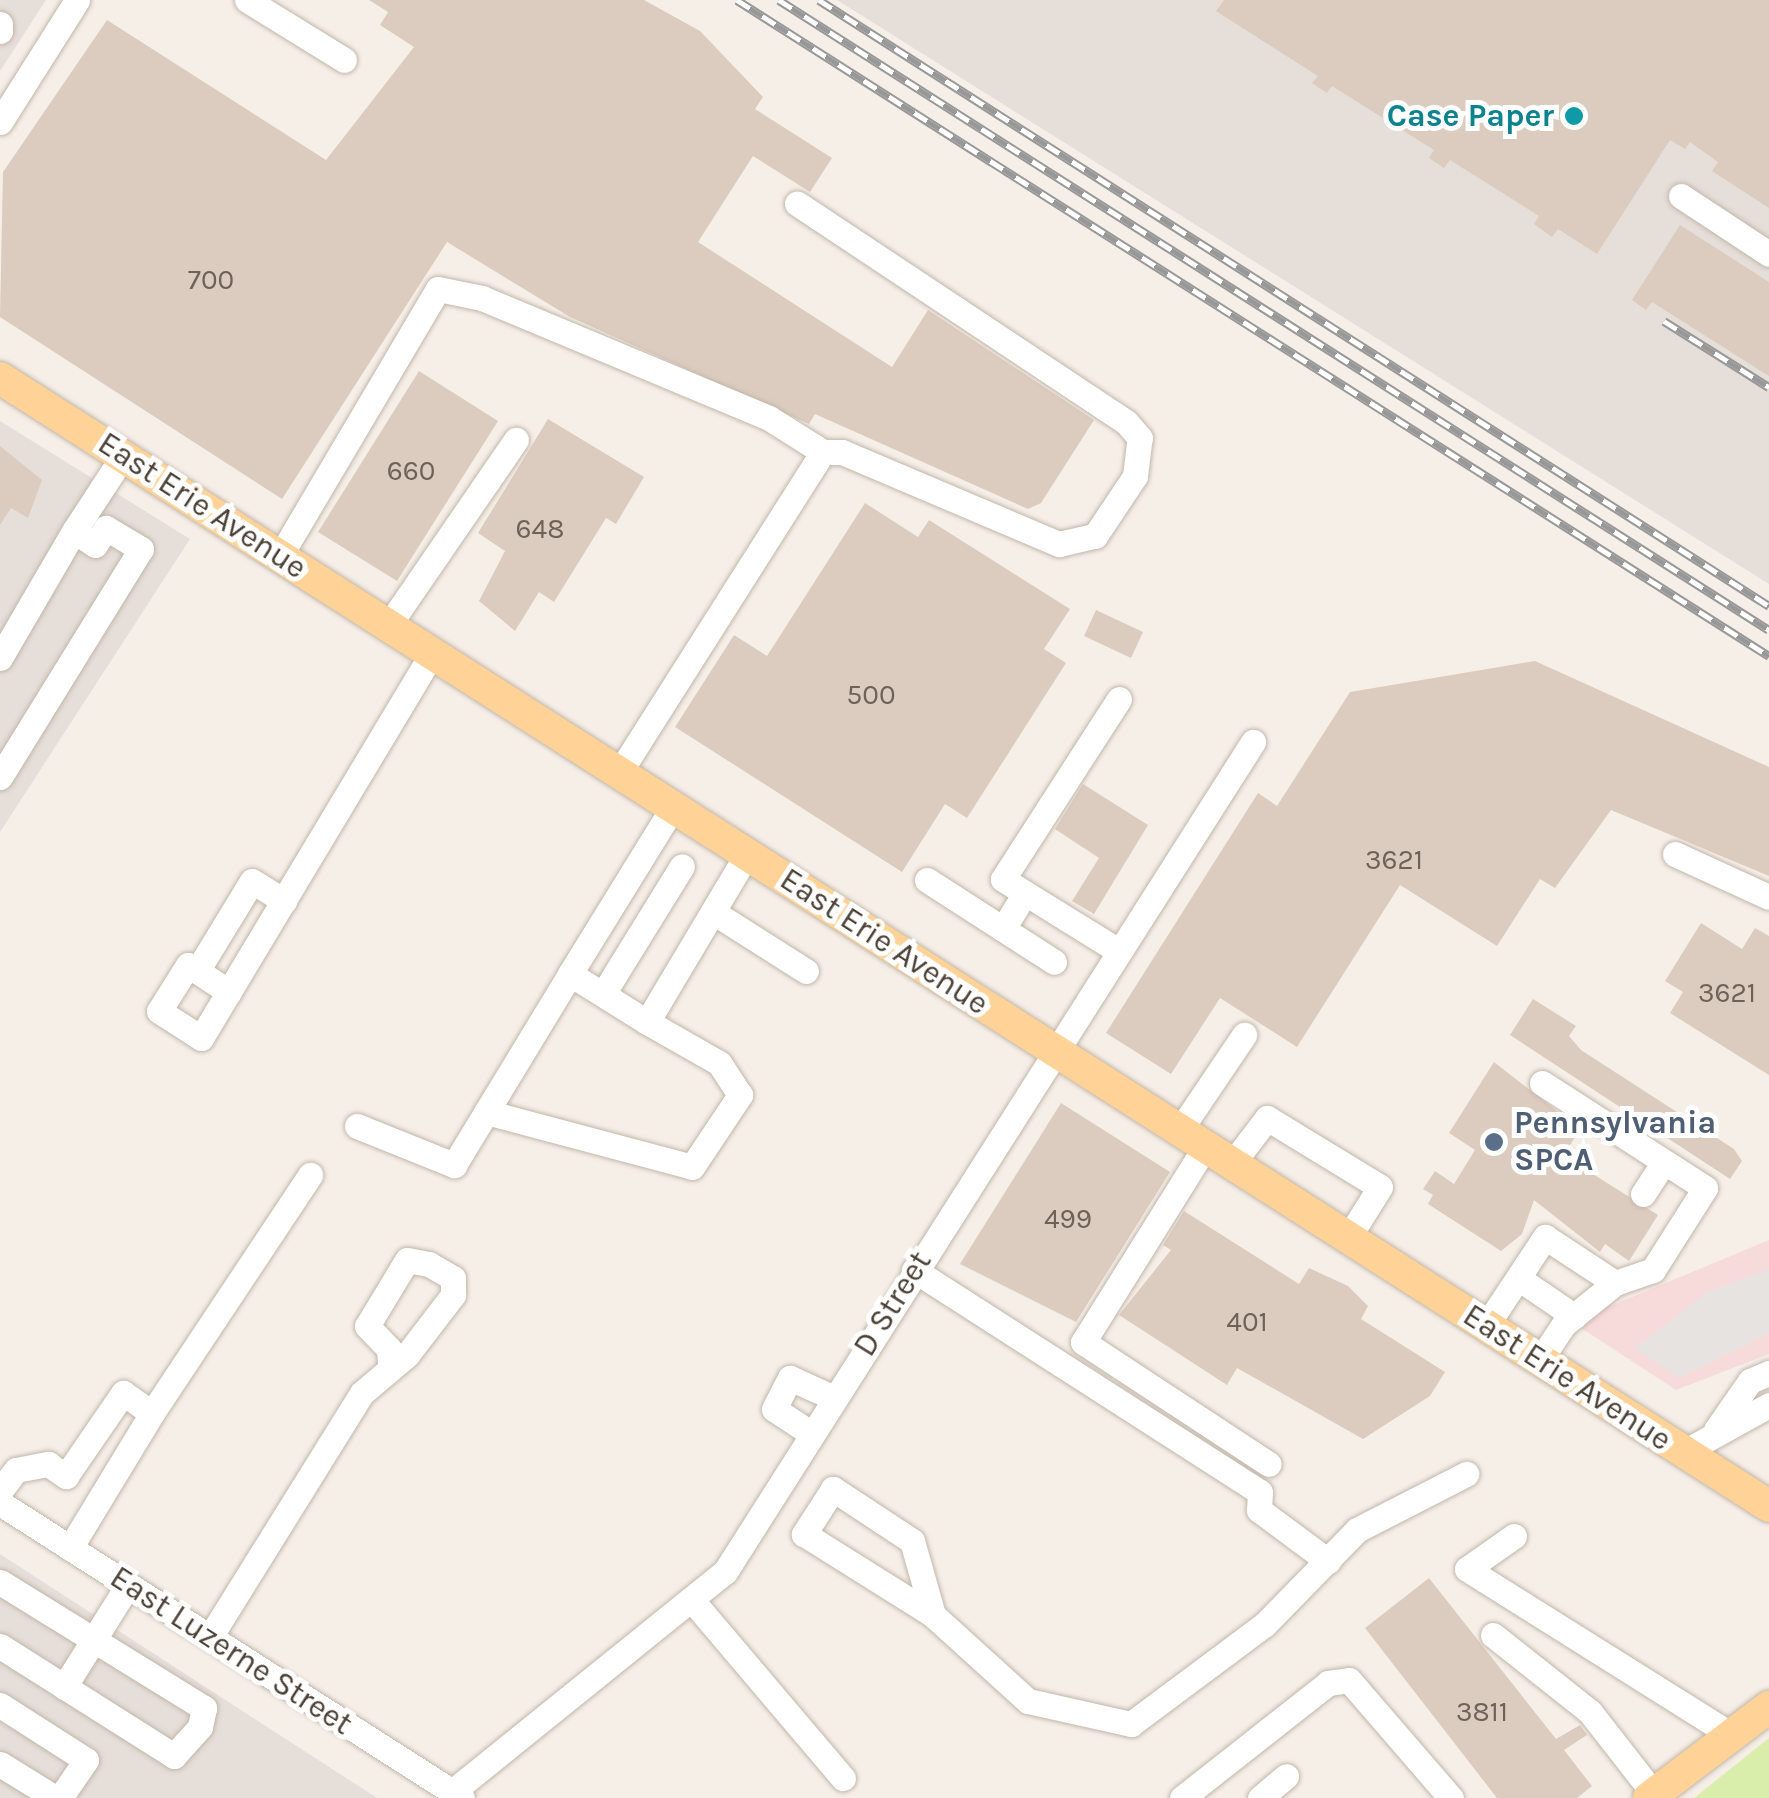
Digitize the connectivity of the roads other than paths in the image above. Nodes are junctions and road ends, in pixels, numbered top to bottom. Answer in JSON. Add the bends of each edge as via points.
{"nodes":[{"id":1,"x":77,"y":0,"type":"edge"},
{"id":2,"x":248,"y":0,"type":"edge"},
{"id":3,"x":344,"y":60,"type":"dead end"},
{"id":4,"x":0,"y":122,"type":"edge"},
{"id":5,"x":1681,"y":196,"type":"dead end"},
{"id":6,"x":797,"y":202,"type":"dead end"},
{"id":7,"x":1769,"y":254,"type":"edge"},
{"id":8,"x":0,"y":378,"type":"edge"},
{"id":9,"x":516,"y":440,"type":"dead end"},
{"id":10,"x":822,"y":452,"type":"junction"},
{"id":11,"x":123,"y":456,"type":"junction"},
{"id":12,"x":74,"y":532,"type":"junction"},
{"id":13,"x":280,"y":556,"type":"junction"},
{"id":14,"x":388,"y":626,"type":"junction"},
{"id":15,"x":432,"y":654,"type":"junction"},
{"id":16,"x":0,"y":658,"type":"edge"},
{"id":17,"x":1119,"y":698,"type":"dead end"},
{"id":18,"x":1253,"y":742,"type":"dead end"},
{"id":19,"x":619,"y":772,"type":"junction"},
{"id":20,"x":0,"y":777,"type":"edge"},
{"id":21,"x":673,"y":807,"type":"junction"},
{"id":22,"x":747,"y":854,"type":"junction"},
{"id":23,"x":1675,"y":854,"type":"dead end"},
{"id":24,"x":682,"y":866,"type":"dead end"},
{"id":25,"x":927,"y":880,"type":"dead end"},
{"id":26,"x":1025,"y":893,"type":"junction"},
{"id":27,"x":1769,"y":897,"type":"edge"},
{"id":28,"x":284,"y":901,"type":"junction"},
{"id":29,"x":713,"y":912,"type":"junction"},
{"id":30,"x":1004,"y":930,"type":"junction"},
{"id":31,"x":1117,"y":950,"type":"junction"},
{"id":32,"x":1054,"y":962,"type":"dead end"},
{"id":33,"x":806,"y":971,"type":"dead end"},
{"id":34,"x":197,"y":972,"type":"junction"},
{"id":35,"x":570,"y":974,"type":"junction"},
{"id":36,"x":229,"y":992,"type":"junction"},
{"id":37,"x":603,"y":994,"type":"junction"},
{"id":38,"x":647,"y":1022,"type":"junction"},
{"id":39,"x":1244,"y":1035,"type":"dead end"},
{"id":40,"x":1052,"y":1049,"type":"junction"},
{"id":41,"x":1542,"y":1083,"type":"dead end"},
{"id":42,"x":486,"y":1112,"type":"junction"},
{"id":43,"x":357,"y":1126,"type":"dead end"},
{"id":44,"x":1206,"y":1147,"type":"junction"},
{"id":45,"x":1664,"y":1162,"type":"junction"},
{"id":46,"x":310,"y":1175,"type":"dead end"},
{"id":47,"x":1643,"y":1194,"type":"dead end"},
{"id":48,"x":1348,"y":1238,"type":"junction"},
{"id":49,"x":914,"y":1270,"type":"junction"},
{"id":50,"x":1518,"y":1278,"type":"junction"},
{"id":51,"x":1615,"y":1283,"type":"junction"},
{"id":52,"x":1574,"y":1316,"type":"junction"},
{"id":53,"x":1486,"y":1326,"type":"junction"},
{"id":54,"x":1540,"y":1360,"type":"junction"},
{"id":55,"x":390,"y":1365,"type":"dead end"},
{"id":56,"x":1769,"y":1373,"type":"edge"},
{"id":57,"x":834,"y":1398,"type":"junction"},
{"id":58,"x":1769,"y":1404,"type":"edge"},
{"id":59,"x":152,"y":1413,"type":"junction"},
{"id":60,"x":812,"y":1434,"type":"junction"},
{"id":61,"x":1697,"y":1445,"type":"junction"},
{"id":62,"x":1270,"y":1464,"type":"dead end"},
{"id":63,"x":1466,"y":1474,"type":"dead end"},
{"id":64,"x":1739,"y":1487,"type":"junction"},
{"id":65,"x":777,"y":1490,"type":"junction"},
{"id":66,"x":0,"y":1491,"type":"edge"},
{"id":67,"x":0,"y":1503,"type":"edge"},
{"id":68,"x":1769,"y":1506,"type":"edge"},
{"id":69,"x":817,"y":1514,"type":"junction"},
{"id":70,"x":1769,"y":1516,"type":"edge"},
{"id":71,"x":1514,"y":1536,"type":"dead end"},
{"id":72,"x":70,"y":1548,"type":"junction"},
{"id":73,"x":1328,"y":1561,"type":"junction"},
{"id":74,"x":0,"y":1582,"type":"edge"},
{"id":75,"x":128,"y":1585,"type":"junction"},
{"id":76,"x":692,"y":1600,"type":"junction"},
{"id":77,"x":933,"y":1616,"type":"junction"},
{"id":78,"x":1492,"y":1635,"type":"dead end"},
{"id":79,"x":210,"y":1637,"type":"junction"},
{"id":80,"x":93,"y":1640,"type":"junction"},
{"id":81,"x":0,"y":1646,"type":"edge"},
{"id":82,"x":64,"y":1686,"type":"junction"},
{"id":83,"x":0,"y":1705,"type":"edge"},
{"id":84,"x":1766,"y":1705,"type":"edge"},
{"id":85,"x":1732,"y":1735,"type":"junction"},
{"id":86,"x":0,"y":1764,"type":"edge"},
{"id":87,"x":1286,"y":1776,"type":"dead end"},
{"id":88,"x":844,"y":1778,"type":"dead end"},
{"id":89,"x":457,"y":1795,"type":"edge"},
{"id":90,"x":1652,"y":1796,"type":"edge"},
{"id":91,"x":57,"y":1798,"type":"edge"},
{"id":92,"x":1182,"y":1798,"type":"edge"},
{"id":93,"x":1260,"y":1798,"type":"edge"},
{"id":94,"x":1451,"y":1798,"type":"edge"}],
"edges":[{"from":1,"to":4,"type":"street"},
{"from":2,"to":3,"type":"street"},
{"from":5,"to":7,"type":"street"},
{"from":6,"to":10,"type":"street","via":[[1084,389],[1140,438],[1135,476],[1095,536],[1074,545],[1038,538],[842,452]]},
{"from":8,"to":11,"type":"main road","name":"East Erie Avenue"},
{"from":9,"to":14,"type":"street"},
{"from":10,"to":13,"type":"street","via":[[769,418],[482,298],[438,288]]},
{"from":10,"to":19,"type":"street"},
{"from":11,"to":12,"type":"street"},
{"from":11,"to":13,"type":"main road","name":"East Erie Avenue"},
{"from":12,"to":16,"type":"street"},
{"from":12,"to":20,"type":"street","via":[[95,545],[106,528],[141,550]]},
{"from":13,"to":14,"type":"main road","name":"East Erie Avenue"},
{"from":14,"to":15,"type":"main road","name":"East Erie Avenue"},
{"from":15,"to":19,"type":"main road","name":"East Erie Avenue"},
{"from":15,"to":28,"type":"street"},
{"from":17,"to":26,"type":"street","via":[[1002,879]]},
{"from":18,"to":31,"type":"street","name":"D Street"},
{"from":19,"to":21,"type":"main road","name":"East Erie Avenue"},
{"from":21,"to":22,"type":"main road","name":"East Erie Avenue"},
{"from":21,"to":35,"type":"street"},
{"from":22,"to":29,"type":"street"},
{"from":22,"to":40,"type":"main road","name":"East Erie Avenue"},
{"from":23,"to":27,"type":"street"},
{"from":24,"to":37,"type":"street"},
{"from":25,"to":30,"type":"street"},
{"from":26,"to":30,"type":"street"},
{"from":26,"to":31,"type":"street"},
{"from":28,"to":34,"type":"street","via":[[252,881]]},
{"from":28,"to":36,"type":"street"},
{"from":29,"to":33,"type":"street"},
{"from":29,"to":38,"type":"street"},
{"from":30,"to":32,"type":"street"},
{"from":31,"to":40,"type":"street","name":"D Street"},
{"from":34,"to":36,"type":"street"},
{"from":34,"to":36,"type":"street","via":[[188,965],[159,1011],[201,1038]]},
{"from":35,"to":37,"type":"street"},
{"from":35,"to":42,"type":"street"},
{"from":37,"to":38,"type":"street"},
{"from":38,"to":42,"type":"street","via":[[719,1062],[740,1094],[692,1168]]},
{"from":39,"to":44,"type":"street"},
{"from":40,"to":44,"type":"main road","name":"East Erie Avenue"},
{"from":40,"to":49,"type":"street","name":"D Street"},
{"from":41,"to":45,"type":"street"},
{"from":42,"to":43,"type":"street","via":[[454,1165]]},
{"from":44,"to":48,"type":"main road","name":"East Erie Avenue"},
{"from":44,"to":48,"type":"street","via":[[1267,1118],[1380,1187]]},
{"from":44,"to":62,"type":"street","via":[[1083,1342]]},
{"from":45,"to":47,"type":"street"},
{"from":45,"to":51,"type":"street","via":[[1705,1188],[1653,1270]]},
{"from":46,"to":59,"type":"street"},
{"from":48,"to":53,"type":"main road","name":"East Erie Avenue"},
{"from":49,"to":57,"type":"street","name":"D Street"},
{"from":49,"to":73,"type":"street","via":[[1260,1492],[1259,1510]]},
{"from":50,"to":51,"type":"street","via":[[1545,1238]]},
{"from":50,"to":52,"type":"street"},
{"from":50,"to":53,"type":"street"},
{"from":51,"to":52,"type":"street"},
{"from":52,"to":54,"type":"street"},
{"from":53,"to":54,"type":"main road","name":"East Erie Avenue"},
{"from":54,"to":61,"type":"main road","name":"East Erie Avenue"},
{"from":55,"to":79,"type":"street","via":[[362,1393]]},
{"from":56,"to":61,"type":"street","via":[[1750,1381]]},
{"from":57,"to":60,"type":"street","name":"D Street"},
{"from":57,"to":60,"type":"street","via":[[790,1378],[774,1409]]},
{"from":58,"to":61,"type":"street"},
{"from":59,"to":66,"type":"street","via":[[122,1393],[66,1476],[48,1464],[16,1470]]},
{"from":59,"to":72,"type":"street"},
{"from":60,"to":65,"type":"street","name":"D Street"},
{"from":61,"to":64,"type":"main road","name":"East Erie Avenue"},
{"from":63,"to":73,"type":"street","via":[[1357,1530]]},
{"from":64,"to":68,"type":"main road","name":"East Erie Avenue"},
{"from":64,"to":70,"type":"main road"},
{"from":65,"to":69,"type":"street"},
{"from":65,"to":76,"type":"street","name":"D Street","via":[[725,1572]]},
{"from":67,"to":72,"type":"street","name":"East Luzerne Street"},
{"from":69,"to":77,"type":"street","via":[[804,1534]]},
{"from":69,"to":77,"type":"street","via":[[834,1489],[912,1541]]},
{"from":71,"to":85,"type":"street","via":[[1467,1569]]},
{"from":72,"to":75,"type":"street","name":"East Luzerne Street"},
{"from":73,"to":77,"type":"street","via":[[1264,1625],[1131,1724],[1028,1701]]},
{"from":74,"to":80,"type":"street"},
{"from":75,"to":79,"type":"street","name":"East Luzerne Street"},
{"from":75,"to":80,"type":"street"},
{"from":76,"to":88,"type":"street"},
{"from":76,"to":89,"type":"street","name":"D Street"},
{"from":78,"to":90,"type":"street","via":[[1590,1712]]},
{"from":79,"to":89,"type":"street","name":"East Luzerne Street"},
{"from":80,"to":82,"type":"street"},
{"from":80,"to":82,"type":"street","via":[[204,1708],[189,1745],[174,1756]]},
{"from":81,"to":82,"type":"street"},
{"from":83,"to":91,"type":"street","via":[[86,1760]]},
{"from":84,"to":85,"type":"main road"},
{"from":85,"to":90,"type":"main road"},
{"from":86,"to":91,"type":"street"},
{"from":87,"to":93,"type":"street"},
{"from":92,"to":94,"type":"street","via":[[1328,1684],[1348,1680]]}]}
